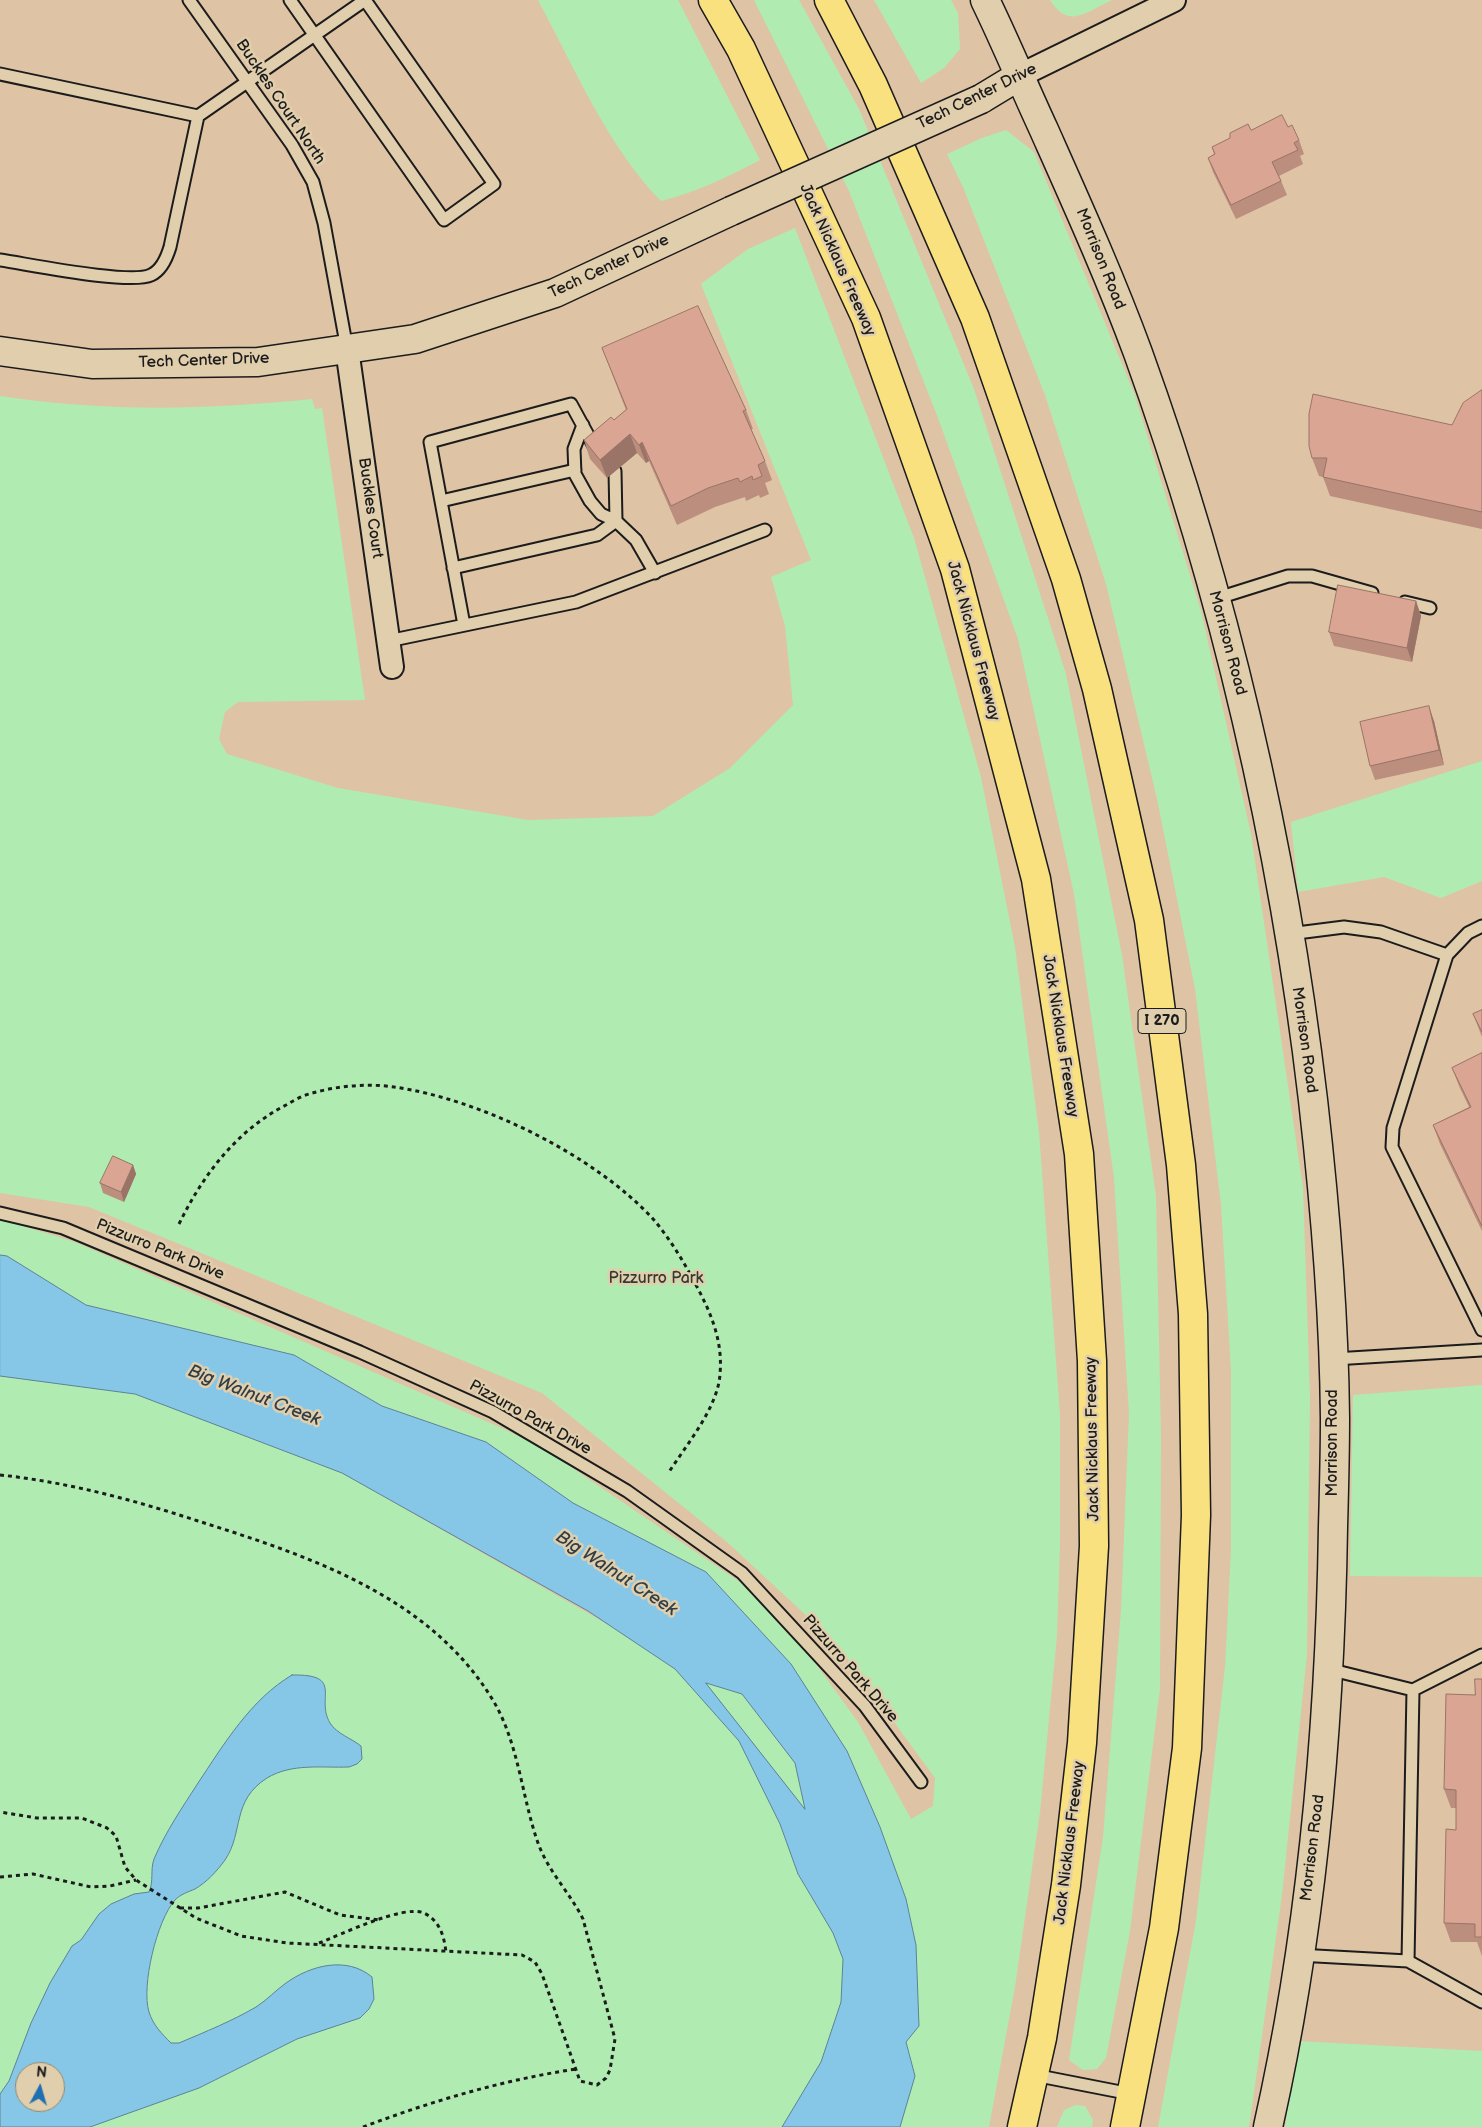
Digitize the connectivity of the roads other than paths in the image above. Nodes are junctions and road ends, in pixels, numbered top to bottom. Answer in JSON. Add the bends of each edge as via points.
{"nodes":[{"id":1,"x":189,"y":0,"type":"edge"},
{"id":2,"x":290,"y":0,"type":"edge"},
{"id":3,"x":365,"y":0,"type":"edge"},
{"id":4,"x":713,"y":0,"type":"edge"},
{"id":5,"x":829,"y":0,"type":"edge"},
{"id":6,"x":985,"y":0,"type":"edge"},
{"id":7,"x":1174,"y":0,"type":"edge"},
{"id":8,"x":314,"y":35,"type":"junction"},
{"id":9,"x":0,"y":74,"type":"edge"},
{"id":10,"x":1020,"y":76,"type":"junction"},
{"id":11,"x":247,"y":80,"type":"junction"},
{"id":12,"x":198,"y":116,"type":"junction"},
{"id":13,"x":0,"y":260,"type":"edge"},
{"id":14,"x":347,"y":349,"type":"junction"},
{"id":15,"x":0,"y":351,"type":"edge"},
{"id":16,"x":582,"y":425,"type":"junction"},
{"id":17,"x":598,"y":453,"type":"edge"},
{"id":18,"x":575,"y":470,"type":"junction"},
{"id":19,"x":615,"y":471,"type":"dead end"},
{"id":20,"x":441,"y":501,"type":"junction"},
{"id":21,"x":616,"y":521,"type":"junction"},
{"id":22,"x":766,"y":530,"type":"dead end"},
{"id":23,"x":453,"y":568,"type":"junction"},
{"id":24,"x":655,"y":573,"type":"junction"},
{"id":25,"x":1215,"y":599,"type":"junction"},
{"id":26,"x":1430,"y":608,"type":"dead end"},
{"id":27,"x":464,"y":625,"type":"junction"},
{"id":28,"x":388,"y":641,"type":"junction"},
{"id":29,"x":392,"y":666,"type":"dead end"},
{"id":30,"x":1482,"y":926,"type":"edge"},
{"id":31,"x":1289,"y":934,"type":"junction"},
{"id":32,"x":1447,"y":955,"type":"junction"},
{"id":33,"x":0,"y":1213,"type":"edge"},
{"id":34,"x":1482,"y":1330,"type":"edge"},
{"id":35,"x":1482,"y":1350,"type":"edge"},
{"id":36,"x":1333,"y":1359,"type":"junction"},
{"id":37,"x":1482,"y":1655,"type":"edge"},
{"id":38,"x":1328,"y":1669,"type":"junction"},
{"id":39,"x":1413,"y":1690,"type":"junction"},
{"id":40,"x":921,"y":1782,"type":"dead end"},
{"id":41,"x":1298,"y":1955,"type":"junction"},
{"id":42,"x":1408,"y":1961,"type":"junction"},
{"id":43,"x":1482,"y":2002,"type":"edge"},
{"id":44,"x":1034,"y":2075,"type":"junction"},
{"id":45,"x":1131,"y":2094,"type":"junction"},
{"id":46,"x":1022,"y":2127,"type":"edge"},
{"id":47,"x":1125,"y":2127,"type":"edge"},
{"id":48,"x":1268,"y":2127,"type":"edge"}],
"edges":[{"from":1,"to":11,"type":"lane","name":"Buckles Court North"},
{"from":2,"to":8,"type":"lane"},
{"from":3,"to":8,"type":"lane"},
{"from":3,"to":8,"type":"lane","via":[[494,184],[444,220]]},
{"from":4,"to":44,"type":"highway","name":"Jack Nicklaus Freeway","via":[[740,48],[866,318],[955,569],[1036,879],[1077,1145],[1092,1361],[1094,1546],[1082,1743],[1066,1885]]},
{"from":5,"to":45,"type":"highway","number":"I 270","via":[[873,85],[975,318],[1066,579],[1097,689],[1149,920],[1182,1165],[1192,1296],[1196,1515],[1187,1748],[1164,1928]]},
{"from":6,"to":10,"type":"street","name":"Morrison Road"},
{"from":7,"to":10,"type":"street","name":"Tech Center Drive"},
{"from":8,"to":11,"type":"lane"},
{"from":9,"to":12,"type":"lane"},
{"from":10,"to":14,"type":"street","name":"Tech Center Drive","bridge":true,"via":[[981,99],[731,210],[555,293],[415,339]]},
{"from":10,"to":25,"type":"street","name":"Morrison Road","via":[[1100,253],[1138,354],[1190,509]]},
{"from":11,"to":12,"type":"lane"},
{"from":11,"to":14,"type":"lane","name":"Buckles Court North","via":[[313,182],[324,223]]},
{"from":12,"to":13,"type":"lane","via":[[170,247],[153,274],[143,278],[121,278]]},
{"from":14,"to":15,"type":"street","name":"Tech Center Drive","via":[[258,362],[92,364]]},
{"from":14,"to":28,"type":"street","name":"Buckles Court"},
{"from":16,"to":17,"type":"lane"},
{"from":16,"to":18,"type":"lane","via":[[574,449]]},
{"from":16,"to":20,"type":"lane","via":[[571,404],[430,442]]},
{"from":18,"to":20,"type":"lane"},
{"from":18,"to":21,"type":"lane","via":[[590,501],[601,514]]},
{"from":19,"to":21,"type":"lane"},
{"from":20,"to":23,"type":"lane"},
{"from":21,"to":23,"type":"lane","via":[[596,535]]},
{"from":21,"to":24,"type":"lane","via":[[636,540]]},
{"from":22,"to":24,"type":"lane"},
{"from":23,"to":27,"type":"lane"},
{"from":24,"to":27,"type":"lane","via":[[576,602]]},
{"from":25,"to":26,"type":"lane","via":[[1288,576],[1312,576]]},
{"from":25,"to":31,"type":"street","name":"Morrison Road","via":[[1240,690],[1274,846]]},
{"from":27,"to":28,"type":"lane"},
{"from":28,"to":29,"type":"street","name":"Buckles Court"},
{"from":30,"to":32,"type":"lane","via":[[1468,933]]},
{"from":31,"to":32,"type":"lane","via":[[1344,928],[1380,932]]},
{"from":31,"to":36,"type":"street","name":"Morrison Road","via":[[1304,1024],[1322,1179]]},
{"from":32,"to":34,"type":"lane","via":[[1393,1128],[1392,1147]]},
{"from":33,"to":40,"type":"lane","name":"Pizzurro Park Drive","via":[[63,1228],[360,1352],[493,1412],[627,1491],[742,1573],[865,1706]]},
{"from":35,"to":36,"type":"lane"},
{"from":36,"to":38,"type":"street","name":"Morrison Road","via":[[1333,1564]]},
{"from":37,"to":39,"type":"lane"},
{"from":38,"to":39,"type":"lane"},
{"from":38,"to":41,"type":"street","name":"Morrison Road","via":[[1322,1765]]},
{"from":39,"to":42,"type":"lane"},
{"from":41,"to":42,"type":"lane"},
{"from":41,"to":48,"type":"street","name":"Morrison Road"},
{"from":42,"to":43,"type":"lane"},
{"from":44,"to":45,"type":"lane"},
{"from":44,"to":46,"type":"highway","name":"Jack Nicklaus Freeway"},
{"from":45,"to":47,"type":"highway","number":"I 270"}]}
